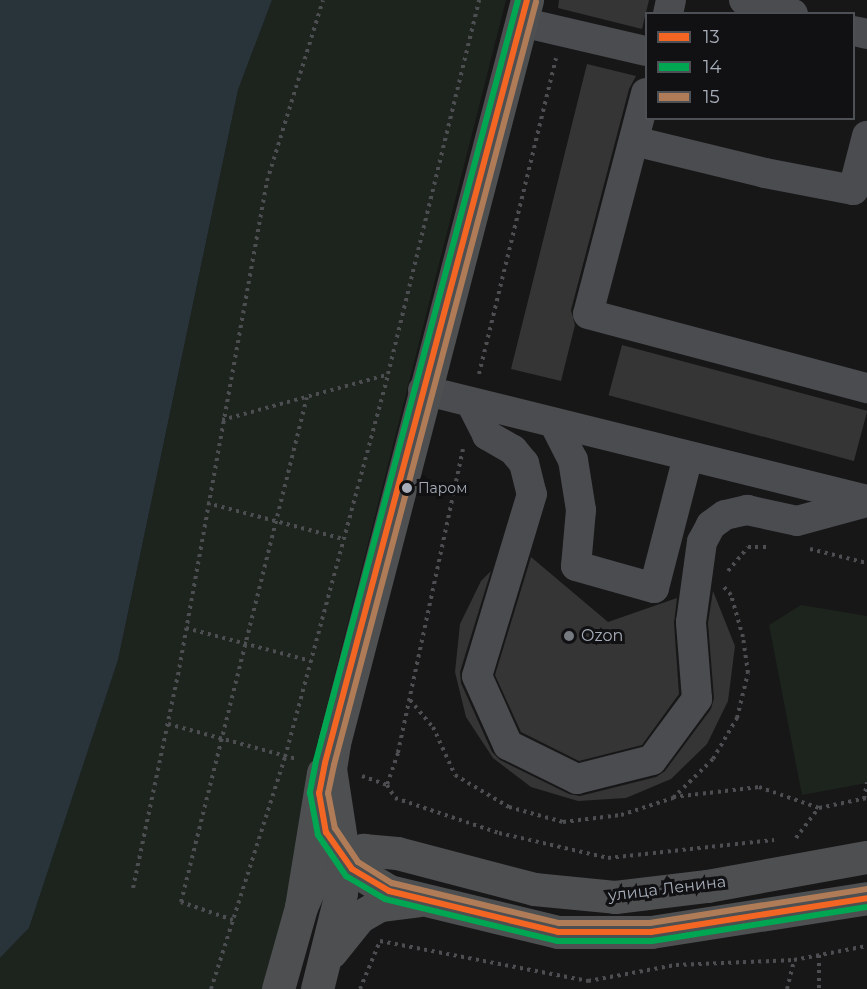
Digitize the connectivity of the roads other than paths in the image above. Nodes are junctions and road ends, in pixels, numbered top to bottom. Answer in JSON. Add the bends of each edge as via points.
{"nodes":[{"id":1,"x":744,"y":0,"type":"edge"},
{"id":2,"x":524,"y":11,"type":"edge"},
{"id":3,"x":786,"y":12,"type":"edge"},
{"id":4,"x":645,"y":51,"type":"edge"},
{"id":5,"x":645,"y":97,"type":"edge"},
{"id":6,"x":867,"y":136,"type":"edge"},
{"id":7,"x":634,"y":141,"type":"junction"},
{"id":8,"x":867,"y":388,"type":"edge"},
{"id":9,"x":423,"y":390,"type":"junction"},
{"id":10,"x":472,"y":405,"type":"junction"},
{"id":11,"x":555,"y":424,"type":"junction"},
{"id":12,"x":688,"y":457,"type":"junction"},
{"id":13,"x":867,"y":501,"type":"edge"},
{"id":14,"x":326,"y":790,"type":"junction"},
{"id":15,"x":397,"y":853,"type":"junction"},
{"id":16,"x":343,"y":857,"type":"junction"},
{"id":17,"x":867,"y":857,"type":"edge"},
{"id":18,"x":867,"y":898,"type":"edge"},
{"id":19,"x":432,"y":900,"type":"junction"},
{"id":20,"x":302,"y":907,"type":"junction"},
{"id":21,"x":321,"y":974,"type":"edge"},
{"id":22,"x":278,"y":989,"type":"edge"}],
"edges":[{"from":1,"to":3,"type":"street"},
{"from":2,"to":4,"type":"street"},
{"from":2,"to":9,"type":"main road"},
{"from":5,"to":7,"type":"street"},
{"from":6,"to":7,"type":"street","via":[[853,190]]},
{"from":7,"to":8,"type":"street","via":[[588,314]]},
{"from":9,"to":10,"type":"street"},
{"from":9,"to":14,"type":"main road","via":[[334,743]]},
{"from":10,"to":11,"type":"street"},
{"from":10,"to":13,"type":"street","via":[[487,435],[513,450],[524,463],[532,494],[477,676],[508,745],[577,779],[652,760],[697,699],[691,622],[702,542],[711,525],[725,514],[747,510],[797,521]]},
{"from":11,"to":12,"type":"street"},
{"from":11,"to":12,"type":"street","via":[[573,460],[581,510],[576,566],[654,588]]},
{"from":12,"to":13,"type":"street"},
{"from":14,"to":15,"type":"main road","name":"улица Ленина","via":[[363,835]]},
{"from":14,"to":16,"type":"main road"},
{"from":14,"to":20,"type":"main road"},
{"from":15,"to":16,"type":"main road","name":"улица Ленина","via":[[363,850]]},
{"from":15,"to":17,"type":"main road","name":"улица Ленина","via":[[534,889],[615,897],[707,886]]},
{"from":16,"to":19,"type":"main road","via":[[380,887]]},
{"from":16,"to":20,"type":"main road","via":[[319,873]]},
{"from":16,"to":21,"type":"main road","via":[[341,893]]},
{"from":18,"to":19,"type":"main road","via":[[617,935],[546,930]]},
{"from":19,"to":21,"type":"main road","via":[[380,905],[359,917]]},
{"from":20,"to":22,"type":"main road"}]}
